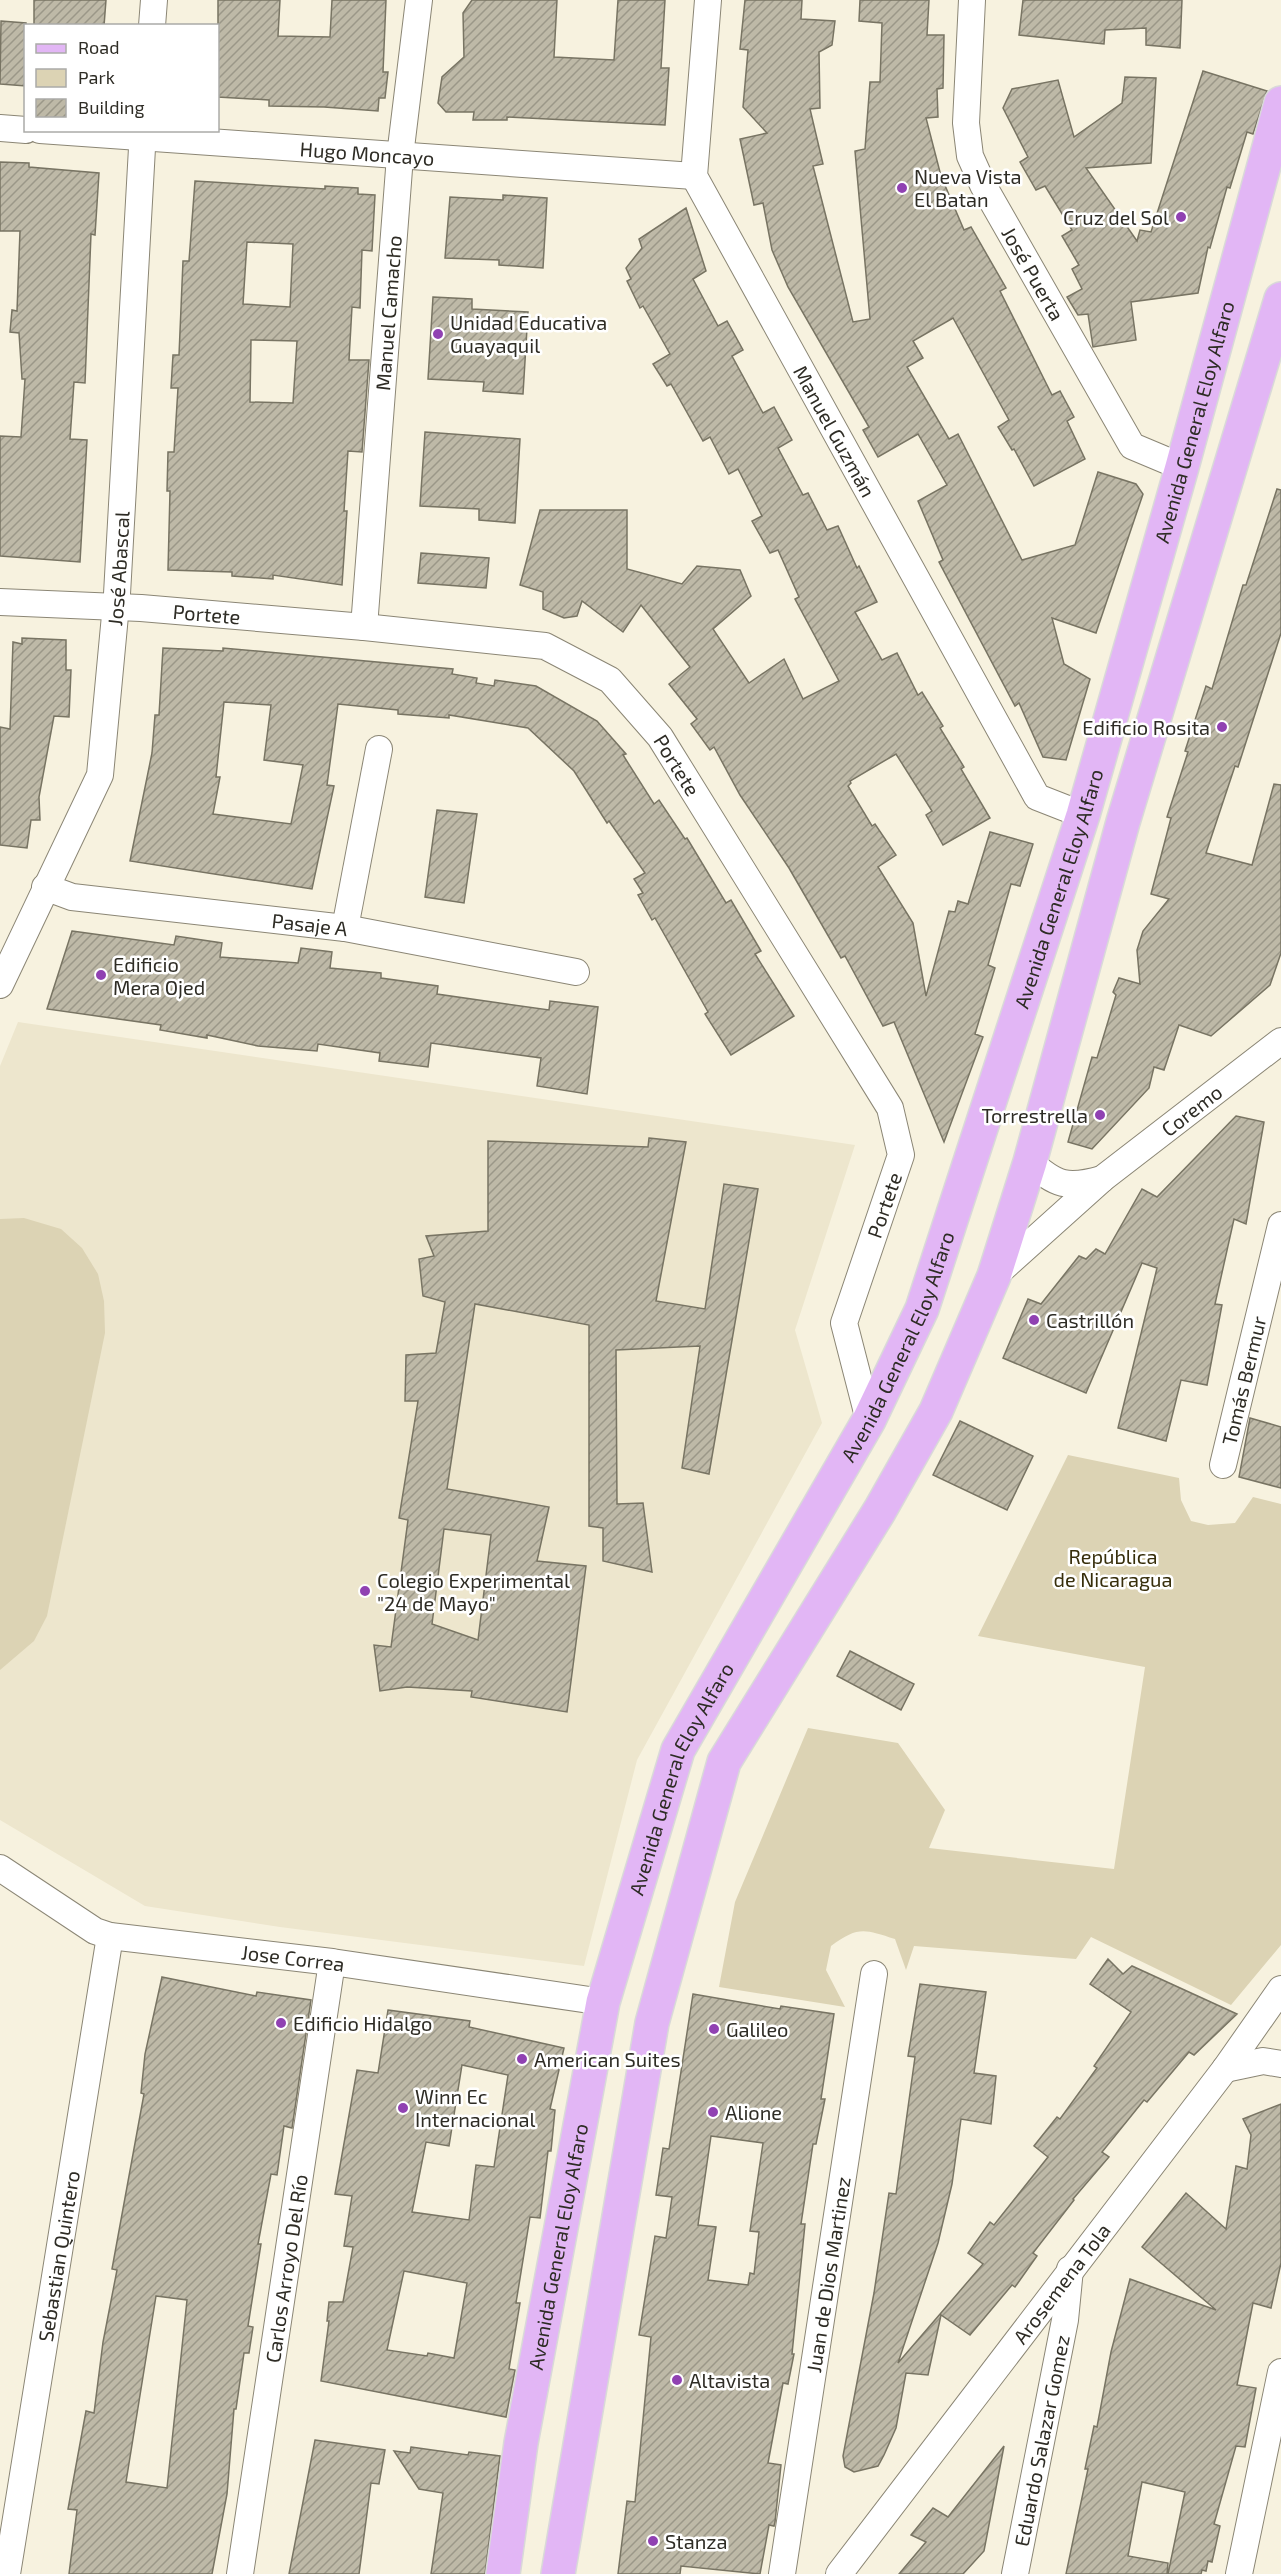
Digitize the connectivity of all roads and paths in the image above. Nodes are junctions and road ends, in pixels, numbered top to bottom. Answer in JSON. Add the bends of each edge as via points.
{"nodes":[{"id":1,"x":154,"y":0,"type":"edge"},
{"id":2,"x":419,"y":0,"type":"edge"},
{"id":3,"x":708,"y":0,"type":"edge"},
{"id":4,"x":972,"y":0,"type":"edge"},
{"id":5,"x":152,"y":24,"type":"edge"},
{"id":6,"x":1281,"y":103,"type":"edge"},
{"id":7,"x":0,"y":128,"type":"edge"},
{"id":8,"x":24,"y":129,"type":"edge"},
{"id":9,"x":91,"y":132,"type":"edge"},
{"id":10,"x":142,"y":134,"type":"edge"},
{"id":11,"x":400,"y":156,"type":"junction"},
{"id":12,"x":694,"y":176,"type":"junction"},
{"id":13,"x":1281,"y":299,"type":"edge"},
{"id":14,"x":1182,"y":467,"type":"junction"},
{"id":15,"x":0,"y":602,"type":"edge"},
{"id":16,"x":115,"y":607,"type":"junction"},
{"id":17,"x":364,"y":627,"type":"junction"},
{"id":18,"x":379,"y":749,"type":"dead end"},
{"id":19,"x":1083,"y":815,"type":"junction"},
{"id":20,"x":45,"y":887,"type":"junction"},
{"id":21,"x":345,"y":928,"type":"junction"},
{"id":22,"x":576,"y":972,"type":"dead end"},
{"id":23,"x":0,"y":985,"type":"edge"},
{"id":24,"x":1281,"y":1041,"type":"edge"},
{"id":25,"x":1030,"y":1162,"type":"junction"},
{"id":26,"x":1102,"y":1179,"type":"junction"},
{"id":27,"x":1281,"y":1225,"type":"edge"},
{"id":28,"x":994,"y":1276,"type":"junction"},
{"id":29,"x":869,"y":1419,"type":"junction"},
{"id":30,"x":1223,"y":1466,"type":"dead end"},
{"id":31,"x":0,"y":1868,"type":"edge"},
{"id":32,"x":110,"y":1936,"type":"junction"},
{"id":33,"x":332,"y":1962,"type":"junction"},
{"id":34,"x":874,"y":1974,"type":"dead end"},
{"id":35,"x":1281,"y":1989,"type":"edge"},
{"id":36,"x":603,"y":2002,"type":"junction"},
{"id":37,"x":1281,"y":2064,"type":"edge"},
{"id":38,"x":1225,"y":2069,"type":"junction"},
{"id":39,"x":1070,"y":2269,"type":"junction"},
{"id":40,"x":1281,"y":2373,"type":"edge"},
{"id":41,"x":7,"y":2574,"type":"edge"},
{"id":42,"x":240,"y":2574,"type":"edge"},
{"id":43,"x":503,"y":2574,"type":"edge"},
{"id":44,"x":558,"y":2574,"type":"edge"},
{"id":45,"x":782,"y":2574,"type":"edge"},
{"id":46,"x":839,"y":2574,"type":"edge"},
{"id":47,"x":1015,"y":2574,"type":"edge"},
{"id":48,"x":1239,"y":2574,"type":"edge"}],
"edges":[{"from":1,"to":5,"type":"street"},
{"from":2,"to":11,"type":"street","name":"Manuel Camacho"},
{"from":3,"to":12,"type":"street"},
{"from":4,"to":14,"type":"street","name":"José Puerta","via":[[966,123],[974,165],[1132,446]]},
{"from":6,"to":14,"type":"main road","name":"Avenida General Eloy Alfaro"},
{"from":7,"to":8,"type":"street"},
{"from":9,"to":10,"type":"street","name":"Hugo Moncayo"},
{"from":10,"to":11,"type":"street","name":"Hugo Moncayo"},
{"from":10,"to":16,"type":"street","name":"José Abascal"},
{"from":11,"to":12,"type":"street","name":"Hugo Moncayo"},
{"from":11,"to":17,"type":"street","name":"Manuel Camacho"},
{"from":12,"to":19,"type":"street","name":"Manuel Guzmán","via":[[1036,797]]},
{"from":13,"to":25,"type":"main road","name":"Avenida General Eloy Alfaro","via":[[1123,822]]},
{"from":14,"to":19,"type":"main road","name":"Avenida General Eloy Alfaro"},
{"from":15,"to":16,"type":"street","name":"Portete"},
{"from":16,"to":17,"type":"street","name":"Portete"},
{"from":16,"to":20,"type":"street","name":"José Abascal","via":[[100,775]]},
{"from":17,"to":29,"type":"street","name":"Portete","via":[[545,646],[610,680],[660,737],[890,1108],[901,1155],[844,1323]]},
{"from":18,"to":21,"type":"street"},
{"from":19,"to":29,"type":"main road","name":"Avenida General Eloy Alfaro","via":[[922,1309]]},
{"from":20,"to":21,"type":"street","name":"Pasaje A","via":[[72,897]]},
{"from":20,"to":23,"type":"street","name":"José Abascal"},
{"from":21,"to":22,"type":"street","name":"Pasaje A"},
{"from":24,"to":26,"type":"street","name":"Coremo"},
{"from":25,"to":26,"type":"street","name":"Coremo","via":[[1050,1180],[1079,1186]]},
{"from":25,"to":28,"type":"main road","name":"Avenida General Eloy Alfaro"},
{"from":26,"to":28,"type":"street","name":"Coremo"},
{"from":27,"to":30,"type":"street","name":"Tomás Bermur"},
{"from":28,"to":44,"type":"main road","name":"Avenida General Eloy Alfaro","via":[[936,1411],[880,1510],[724,1762],[652,2023]]},
{"from":29,"to":36,"type":"main road","name":"Avenida General Eloy Alfaro","via":[[678,1750]]},
{"from":31,"to":32,"type":"street","name":"Jose Correa","via":[[95,1931]]},
{"from":32,"to":33,"type":"street","name":"Jose Correa"},
{"from":32,"to":41,"type":"street","name":"Sebastian Quintero"},
{"from":33,"to":36,"type":"street","name":"Jose Correa"},
{"from":33,"to":42,"type":"street","name":"Carlos Arroyo Del Río"},
{"from":34,"to":45,"type":"street","name":"Juan de Dios Martinez"},
{"from":35,"to":38,"type":"street","name":"Arosemena Tola"},
{"from":36,"to":43,"type":"main road","name":"Avenida General Eloy Alfaro","via":[[521,2443]]},
{"from":37,"to":38,"type":"street","via":[[1263,2061]]},
{"from":38,"to":39,"type":"street","name":"Arosemena Tola"},
{"from":39,"to":46,"type":"street","name":"Arosemena Tola"},
{"from":39,"to":47,"type":"street","name":"Eduardo Salazar Gomez","via":[[1065,2320]]},
{"from":40,"to":48,"type":"street"}]}
